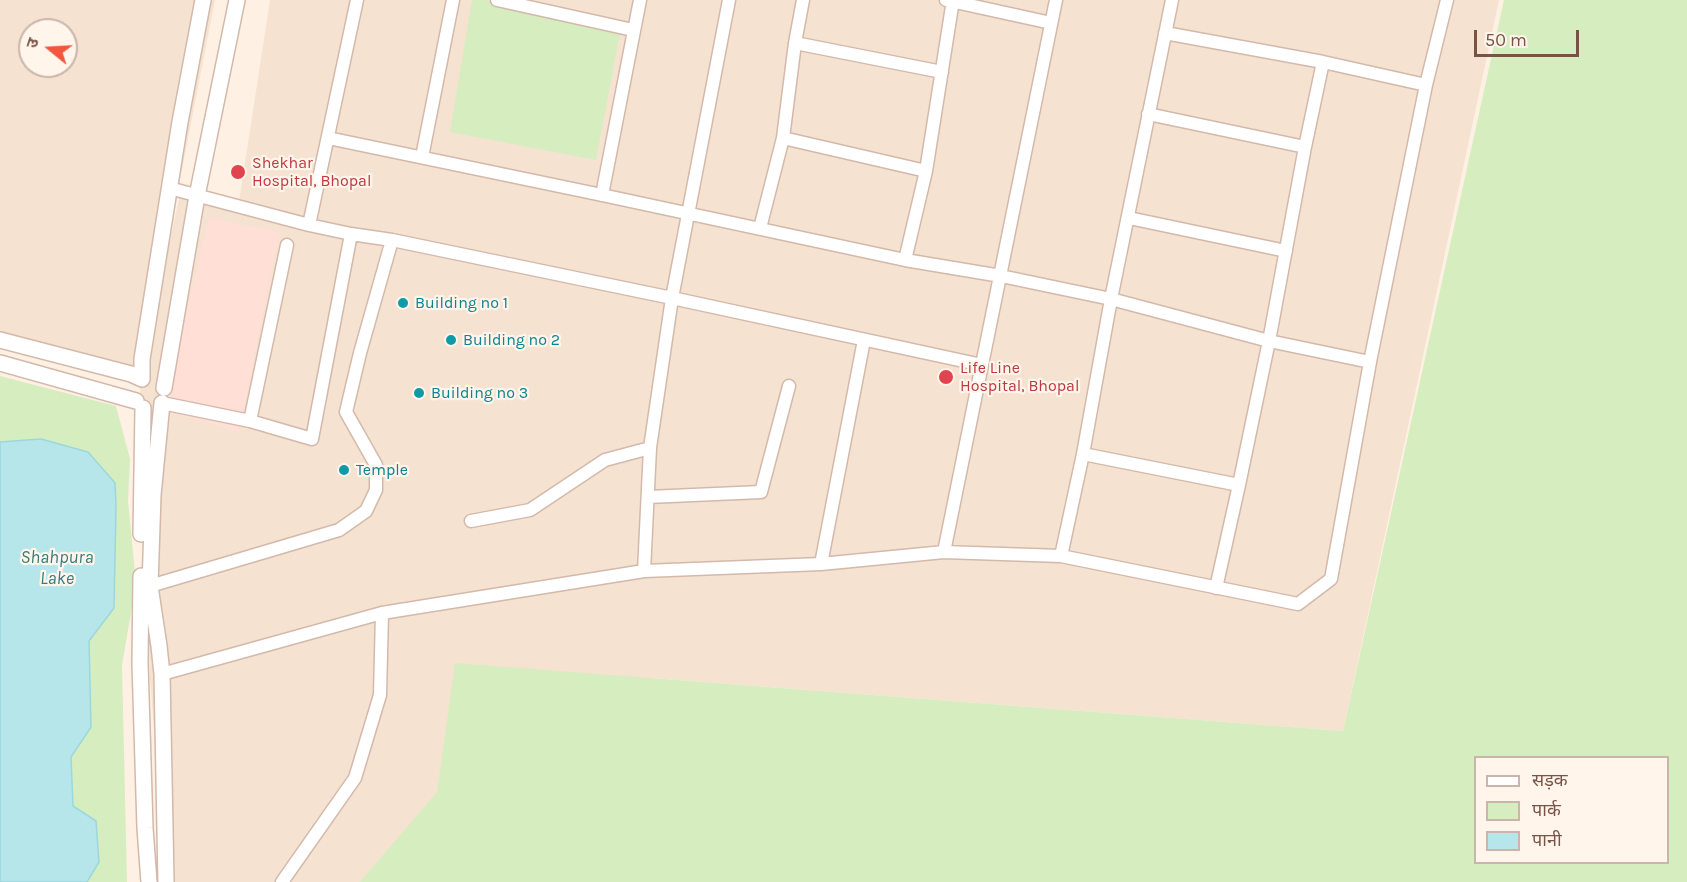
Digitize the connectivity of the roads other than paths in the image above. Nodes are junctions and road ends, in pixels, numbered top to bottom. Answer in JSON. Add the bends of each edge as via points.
{"nodes":[{"id":1,"x":203,"y":0,"type":"edge"},
{"id":2,"x":237,"y":0,"type":"edge"},
{"id":3,"x":357,"y":0,"type":"edge"},
{"id":4,"x":453,"y":0,"type":"edge"},
{"id":5,"x":497,"y":0,"type":"edge"},
{"id":6,"x":640,"y":0,"type":"edge"},
{"id":7,"x":729,"y":0,"type":"edge"},
{"id":8,"x":803,"y":0,"type":"edge"},
{"id":9,"x":950,"y":0,"type":"edge"},
{"id":10,"x":1056,"y":0,"type":"edge"},
{"id":11,"x":1172,"y":0,"type":"edge"},
{"id":12,"x":1447,"y":0,"type":"edge"},
{"id":13,"x":1051,"y":23,"type":"junction"},
{"id":14,"x":633,"y":30,"type":"junction"},
{"id":15,"x":1165,"y":33,"type":"junction"},
{"id":16,"x":795,"y":43,"type":"junction"},
{"id":17,"x":1323,"y":62,"type":"junction"},
{"id":18,"x":942,"y":72,"type":"junction"},
{"id":19,"x":1426,"y":85,"type":"junction"},
{"id":20,"x":1148,"y":114,"type":"junction"},
{"id":21,"x":328,"y":138,"type":"junction"},
{"id":22,"x":783,"y":138,"type":"junction"},
{"id":23,"x":1305,"y":147,"type":"junction"},
{"id":24,"x":422,"y":157,"type":"junction"},
{"id":25,"x":926,"y":171,"type":"junction"},
{"id":26,"x":169,"y":188,"type":"junction"},
{"id":27,"x":602,"y":195,"type":"junction"},
{"id":28,"x":197,"y":196,"type":"junction"},
{"id":29,"x":688,"y":214,"type":"junction"},
{"id":30,"x":1129,"y":218,"type":"junction"},
{"id":31,"x":309,"y":225,"type":"junction"},
{"id":32,"x":760,"y":228,"type":"junction"},
{"id":33,"x":351,"y":234,"type":"junction"},
{"id":34,"x":392,"y":240,"type":"junction"},
{"id":35,"x":287,"y":245,"type":"dead end"},
{"id":36,"x":1286,"y":251,"type":"junction"},
{"id":37,"x":905,"y":260,"type":"junction"},
{"id":38,"x":1001,"y":276,"type":"junction"},
{"id":39,"x":672,"y":298,"type":"junction"},
{"id":40,"x":1111,"y":299,"type":"junction"},
{"id":41,"x":0,"y":340,"type":"edge"},
{"id":42,"x":864,"y":340,"type":"junction"},
{"id":43,"x":1269,"y":341,"type":"junction"},
{"id":44,"x":1370,"y":362,"type":"junction"},
{"id":45,"x":0,"y":363,"type":"edge"},
{"id":46,"x":982,"y":365,"type":"junction"},
{"id":47,"x":142,"y":379,"type":"junction"},
{"id":48,"x":789,"y":386,"type":"dead end"},
{"id":49,"x":163,"y":395,"type":"junction"},
{"id":50,"x":139,"y":405,"type":"junction"},
{"id":51,"x":250,"y":421,"type":"junction"},
{"id":52,"x":651,"y":448,"type":"junction"},
{"id":53,"x":1083,"y":454,"type":"junction"},
{"id":54,"x":1239,"y":485,"type":"junction"},
{"id":55,"x":648,"y":497,"type":"junction"},
{"id":56,"x":471,"y":521,"type":"dead end"},
{"id":57,"x":944,"y":552,"type":"junction"},
{"id":58,"x":1061,"y":556,"type":"junction"},
{"id":59,"x":821,"y":564,"type":"junction"},
{"id":60,"x":644,"y":571,"type":"junction"},
{"id":61,"x":150,"y":586,"type":"junction"},
{"id":62,"x":1216,"y":588,"type":"junction"},
{"id":63,"x":382,"y":613,"type":"junction"},
{"id":64,"x":162,"y":674,"type":"junction"},
{"id":65,"x":149,"y":882,"type":"edge"},
{"id":66,"x":166,"y":882,"type":"edge"},
{"id":67,"x":282,"y":882,"type":"edge"}],
"edges":[{"from":1,"to":26,"type":"street"},
{"from":2,"to":28,"type":"street"},
{"from":3,"to":21,"type":"street"},
{"from":4,"to":24,"type":"street"},
{"from":5,"to":14,"type":"street"},
{"from":6,"to":14,"type":"street"},
{"from":7,"to":29,"type":"street"},
{"from":8,"to":16,"type":"street"},
{"from":9,"to":13,"type":"street"},
{"from":9,"to":18,"type":"street"},
{"from":10,"to":13,"type":"street"},
{"from":11,"to":15,"type":"street"},
{"from":12,"to":19,"type":"street"},
{"from":13,"to":38,"type":"street"},
{"from":14,"to":27,"type":"street"},
{"from":15,"to":17,"type":"street"},
{"from":15,"to":20,"type":"street"},
{"from":16,"to":18,"type":"street"},
{"from":16,"to":22,"type":"street"},
{"from":17,"to":19,"type":"street"},
{"from":17,"to":23,"type":"street"},
{"from":18,"to":25,"type":"street"},
{"from":19,"to":44,"type":"street"},
{"from":20,"to":23,"type":"street"},
{"from":20,"to":30,"type":"street"},
{"from":21,"to":24,"type":"street"},
{"from":21,"to":31,"type":"street"},
{"from":22,"to":25,"type":"street"},
{"from":22,"to":32,"type":"street"},
{"from":23,"to":36,"type":"street"},
{"from":24,"to":27,"type":"street"},
{"from":25,"to":37,"type":"street"},
{"from":26,"to":28,"type":"street"},
{"from":26,"to":47,"type":"street"},
{"from":27,"to":29,"type":"street"},
{"from":28,"to":31,"type":"street"},
{"from":28,"to":49,"type":"street"},
{"from":29,"to":32,"type":"street"},
{"from":29,"to":39,"type":"street"},
{"from":30,"to":36,"type":"street"},
{"from":30,"to":40,"type":"street"},
{"from":31,"to":33,"type":"street"},
{"from":32,"to":37,"type":"street"},
{"from":33,"to":34,"type":"street"},
{"from":33,"to":51,"type":"street","via":[[312,439]]},
{"from":34,"to":39,"type":"street"},
{"from":34,"to":61,"type":"street","via":[[346,412],[376,465],[376,490],[366,511],[339,530]]},
{"from":35,"to":51,"type":"street"},
{"from":36,"to":43,"type":"street"},
{"from":37,"to":38,"type":"street"},
{"from":38,"to":40,"type":"street"},
{"from":38,"to":46,"type":"street"},
{"from":39,"to":42,"type":"street"},
{"from":39,"to":52,"type":"street"},
{"from":40,"to":43,"type":"street"},
{"from":40,"to":53,"type":"street"},
{"from":41,"to":47,"type":"street"},
{"from":42,"to":46,"type":"street"},
{"from":42,"to":59,"type":"street"},
{"from":43,"to":44,"type":"street"},
{"from":43,"to":54,"type":"street"},
{"from":44,"to":62,"type":"street","via":[[1331,579],[1298,604]]},
{"from":45,"to":50,"type":"street"},
{"from":46,"to":57,"type":"street"},
{"from":47,"to":49,"type":"street","via":[[152,378],[161,383]]},
{"from":47,"to":50,"type":"street","via":[[135,386],[134,397]]},
{"from":48,"to":55,"type":"street","via":[[761,492]]},
{"from":49,"to":50,"type":"street","via":[[154,408]]},
{"from":49,"to":51,"type":"street"},
{"from":49,"to":61,"type":"street","via":[[153,495]]},
{"from":50,"to":65,"type":"street","via":[[140,663]]},
{"from":52,"to":55,"type":"street"},
{"from":52,"to":56,"type":"street","via":[[605,460],[530,510]]},
{"from":53,"to":54,"type":"street"},
{"from":53,"to":58,"type":"street"},
{"from":54,"to":62,"type":"street"},
{"from":55,"to":60,"type":"street"},
{"from":57,"to":58,"type":"street"},
{"from":57,"to":59,"type":"street"},
{"from":58,"to":62,"type":"street"},
{"from":59,"to":60,"type":"street"},
{"from":60,"to":63,"type":"street"},
{"from":61,"to":64,"type":"street"},
{"from":63,"to":64,"type":"street"},
{"from":63,"to":67,"type":"street","via":[[380,695],[355,778]]},
{"from":64,"to":66,"type":"street"}]}
